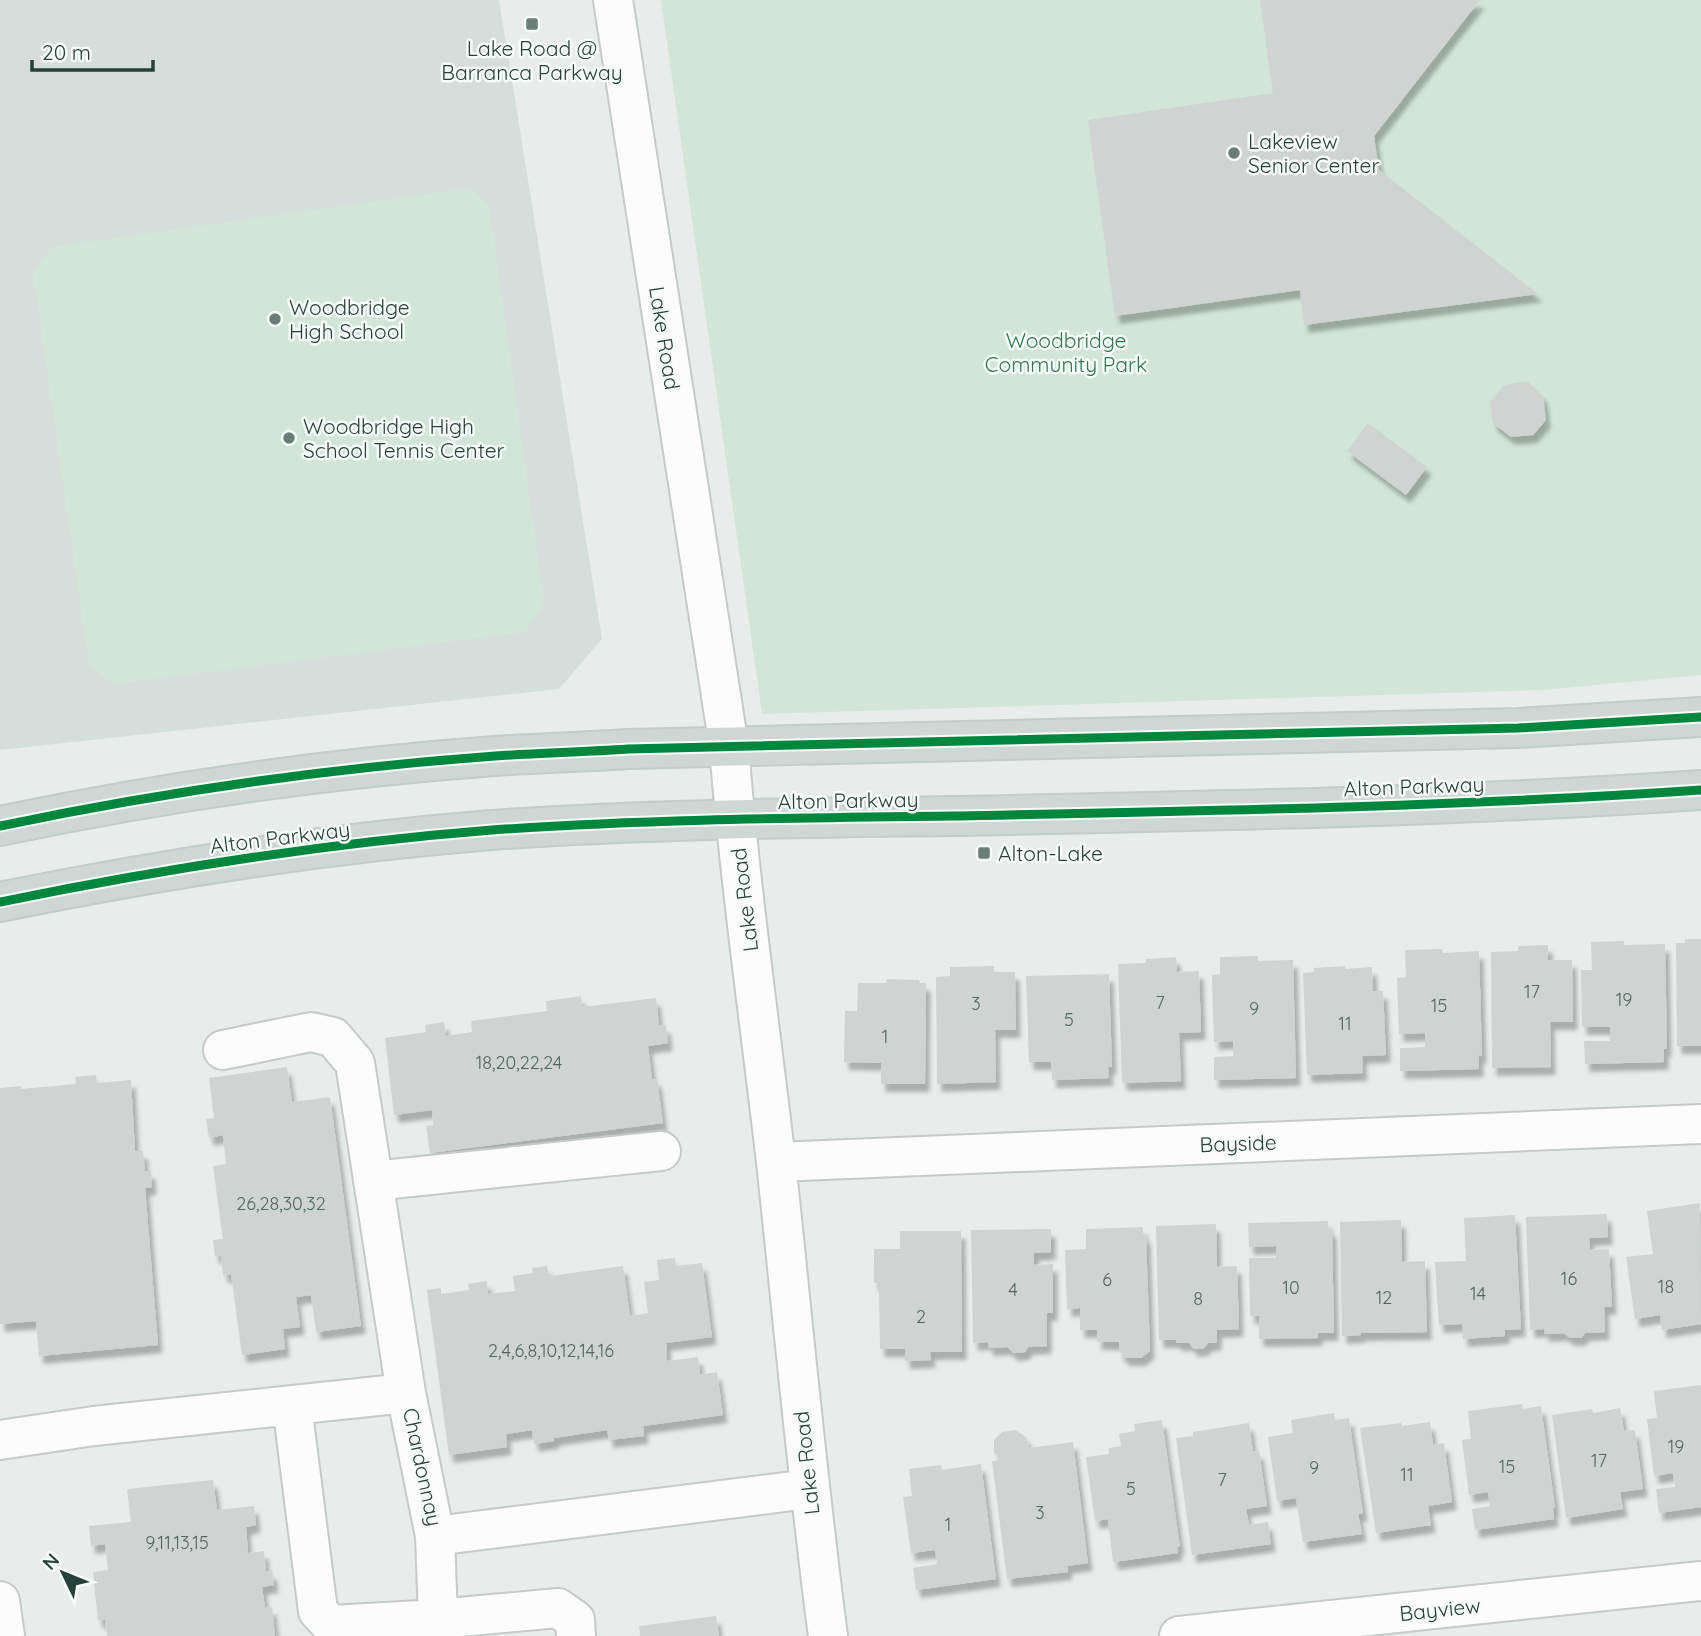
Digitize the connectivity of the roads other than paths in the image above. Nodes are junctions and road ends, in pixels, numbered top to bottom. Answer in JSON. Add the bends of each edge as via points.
{"nodes":[{"id":1,"x":613,"y":0,"type":"edge"},
{"id":2,"x":1701,"y":717,"type":"edge"},
{"id":3,"x":729,"y":747,"type":"junction"},
{"id":4,"x":1701,"y":790,"type":"edge"},
{"id":5,"x":735,"y":820,"type":"junction"},
{"id":6,"x":0,"y":826,"type":"edge"},
{"id":7,"x":0,"y":902,"type":"edge"},
{"id":8,"x":223,"y":1050,"type":"dead end"},
{"id":9,"x":1701,"y":1124,"type":"edge"},
{"id":10,"x":661,"y":1151,"type":"dead end"},
{"id":11,"x":776,"y":1162,"type":"junction"},
{"id":12,"x":373,"y":1181,"type":"junction"},
{"id":13,"x":406,"y":1393,"type":"junction"},
{"id":14,"x":292,"y":1405,"type":"junction"},
{"id":15,"x":0,"y":1440,"type":"edge"},
{"id":16,"x":808,"y":1489,"type":"junction"},
{"id":17,"x":435,"y":1535,"type":"junction"},
{"id":18,"x":1701,"y":1581,"type":"edge"},
{"id":19,"x":0,"y":1601,"type":"edge"},
{"id":20,"x":438,"y":1619,"type":"junction"},
{"id":21,"x":5,"y":1636,"type":"edge"},
{"id":22,"x":576,"y":1636,"type":"edge"},
{"id":23,"x":828,"y":1636,"type":"edge"},
{"id":24,"x":1179,"y":1636,"type":"edge"}],
"edges":[{"from":1,"to":3,"type":"street","name":"Lake Road"},
{"from":2,"to":3,"type":"main road","via":[[1518,728]]},
{"from":3,"to":5,"type":"street","name":"Lake Road"},
{"from":3,"to":6,"type":"main road","via":[[494,756],[364,769],[232,785]]},
{"from":4,"to":5,"type":"main road","name":"Alton Parkway","via":[[1568,799]]},
{"from":5,"to":7,"type":"main road","name":"Alton Parkway","via":[[487,831],[311,850],[121,877]]},
{"from":5,"to":11,"type":"street","name":"Lake Road"},
{"from":8,"to":12,"type":"street","via":[[312,1032],[333,1037],[355,1063]]},
{"from":9,"to":11,"type":"street","name":"Bayside"},
{"from":10,"to":12,"type":"street"},
{"from":11,"to":16,"type":"street","name":"Lake Road"},
{"from":12,"to":13,"type":"street"},
{"from":13,"to":14,"type":"street","name":"Chardonnay"},
{"from":13,"to":17,"type":"street","name":"Chardonnay"},
{"from":14,"to":15,"type":"street","name":"Chardonnay"},
{"from":14,"to":20,"type":"street","via":[[318,1611],[331,1625]]},
{"from":16,"to":17,"type":"street","name":"Chardonnay"},
{"from":16,"to":23,"type":"street","name":"Lake Road"},
{"from":17,"to":20,"type":"street"},
{"from":18,"to":24,"type":"street","name":"Bayview"},
{"from":19,"to":21,"type":"street"},
{"from":20,"to":22,"type":"street","via":[[558,1608],[575,1620]]}]}
